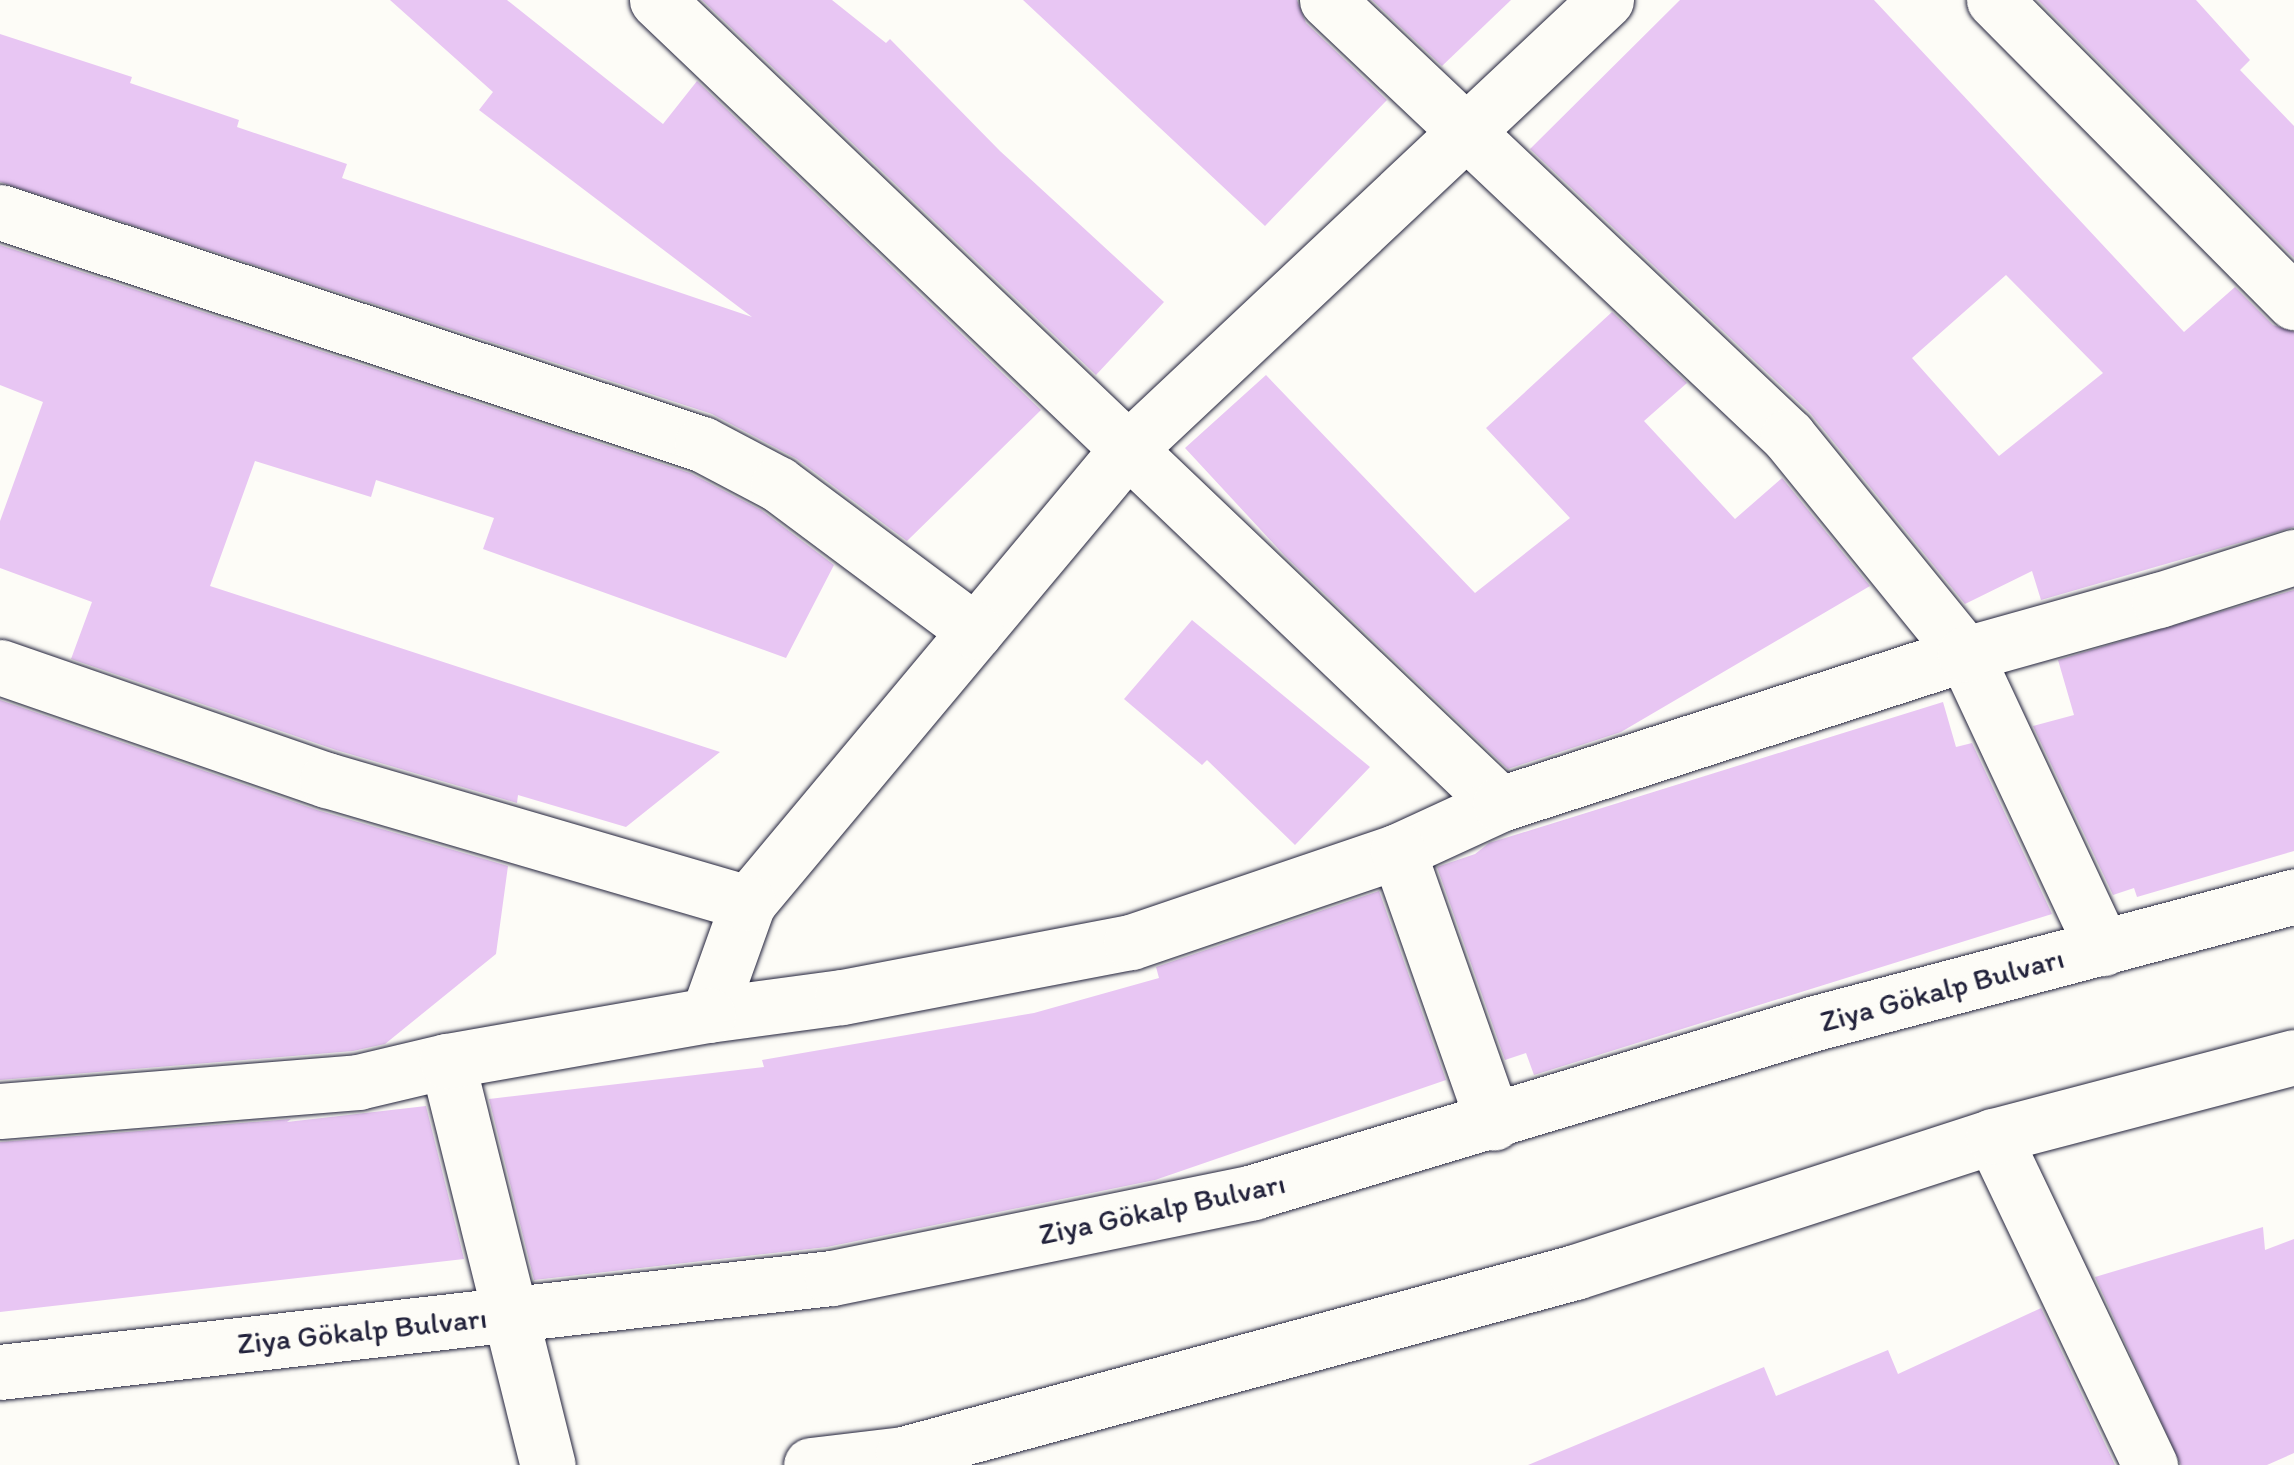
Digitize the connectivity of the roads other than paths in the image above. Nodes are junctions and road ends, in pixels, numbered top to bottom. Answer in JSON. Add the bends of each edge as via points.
{"nodes":[{"id":1,"x":656,"y":0,"type":"edge"},
{"id":2,"x":1327,"y":0,"type":"edge"},
{"id":3,"x":1606,"y":0,"type":"edge"},
{"id":4,"x":1994,"y":0,"type":"edge"},
{"id":5,"x":1467,"y":128,"type":"junction"},
{"id":6,"x":0,"y":212,"type":"edge"},
{"id":7,"x":2294,"y":302,"type":"edge"},
{"id":8,"x":1125,"y":452,"type":"junction"},
{"id":9,"x":2294,"y":557,"type":"edge"},
{"id":10,"x":976,"y":632,"type":"junction"},
{"id":11,"x":1965,"y":654,"type":"junction"},
{"id":12,"x":0,"y":666,"type":"edge"},
{"id":13,"x":1500,"y":804,"type":"junction"},
{"id":14,"x":1398,"y":851,"type":"junction"},
{"id":15,"x":2294,"y":896,"type":"edge"},
{"id":16,"x":748,"y":904,"type":"junction"},
{"id":17,"x":2102,"y":948,"type":"junction"},
{"id":18,"x":708,"y":1015,"type":"junction"},
{"id":19,"x":2294,"y":1057,"type":"edge"},
{"id":20,"x":447,"y":1061,"type":"junction"},
{"id":21,"x":0,"y":1111,"type":"edge"},
{"id":22,"x":1494,"y":1123,"type":"junction"},
{"id":23,"x":1993,"y":1136,"type":"junction"},
{"id":24,"x":511,"y":1315,"type":"junction"},
{"id":25,"x":0,"y":1372,"type":"edge"},
{"id":26,"x":905,"y":1460,"type":"edge"},
{"id":27,"x":548,"y":1465,"type":"edge"},
{"id":28,"x":810,"y":1465,"type":"edge"},
{"id":29,"x":2150,"y":1465,"type":"edge"}],
"edges":[{"from":1,"to":8,"type":"street"},
{"from":2,"to":5,"type":"street"},
{"from":3,"to":5,"type":"street"},
{"from":4,"to":7,"type":"street"},
{"from":5,"to":8,"type":"street"},
{"from":5,"to":11,"type":"street","via":[[1788,436]]},
{"from":6,"to":10,"type":"street","via":[[702,444],[778,484]]},
{"from":8,"to":10,"type":"street"},
{"from":8,"to":13,"type":"street"},
{"from":9,"to":11,"type":"street"},
{"from":10,"to":16,"type":"street"},
{"from":11,"to":13,"type":"street"},
{"from":11,"to":17,"type":"street"},
{"from":12,"to":16,"type":"street","via":[[328,780]]},
{"from":13,"to":14,"type":"street"},
{"from":14,"to":18,"type":"street","via":[[1131,942],[842,997]]},
{"from":14,"to":22,"type":"street"},
{"from":15,"to":17,"type":"street","name":"Ziya Gökalp Bulvarı"},
{"from":16,"to":18,"type":"street"},
{"from":17,"to":22,"type":"street","name":"Ziya Gökalp Bulvarı","via":[[1815,1023]]},
{"from":18,"to":20,"type":"street"},
{"from":19,"to":23,"type":"street"},
{"from":20,"to":21,"type":"street","via":[[358,1082]]},
{"from":20,"to":24,"type":"street"},
{"from":22,"to":24,"type":"street","name":"Ziya Gökalp Bulvarı","via":[[1253,1192],[832,1278]]},
{"from":23,"to":26,"type":"street","via":[[1575,1272]]},
{"from":23,"to":29,"type":"street"},
{"from":24,"to":25,"type":"street","name":"Ziya Gökalp Bulvarı"},
{"from":24,"to":27,"type":"street"},
{"from":26,"to":28,"type":"street"}]}
